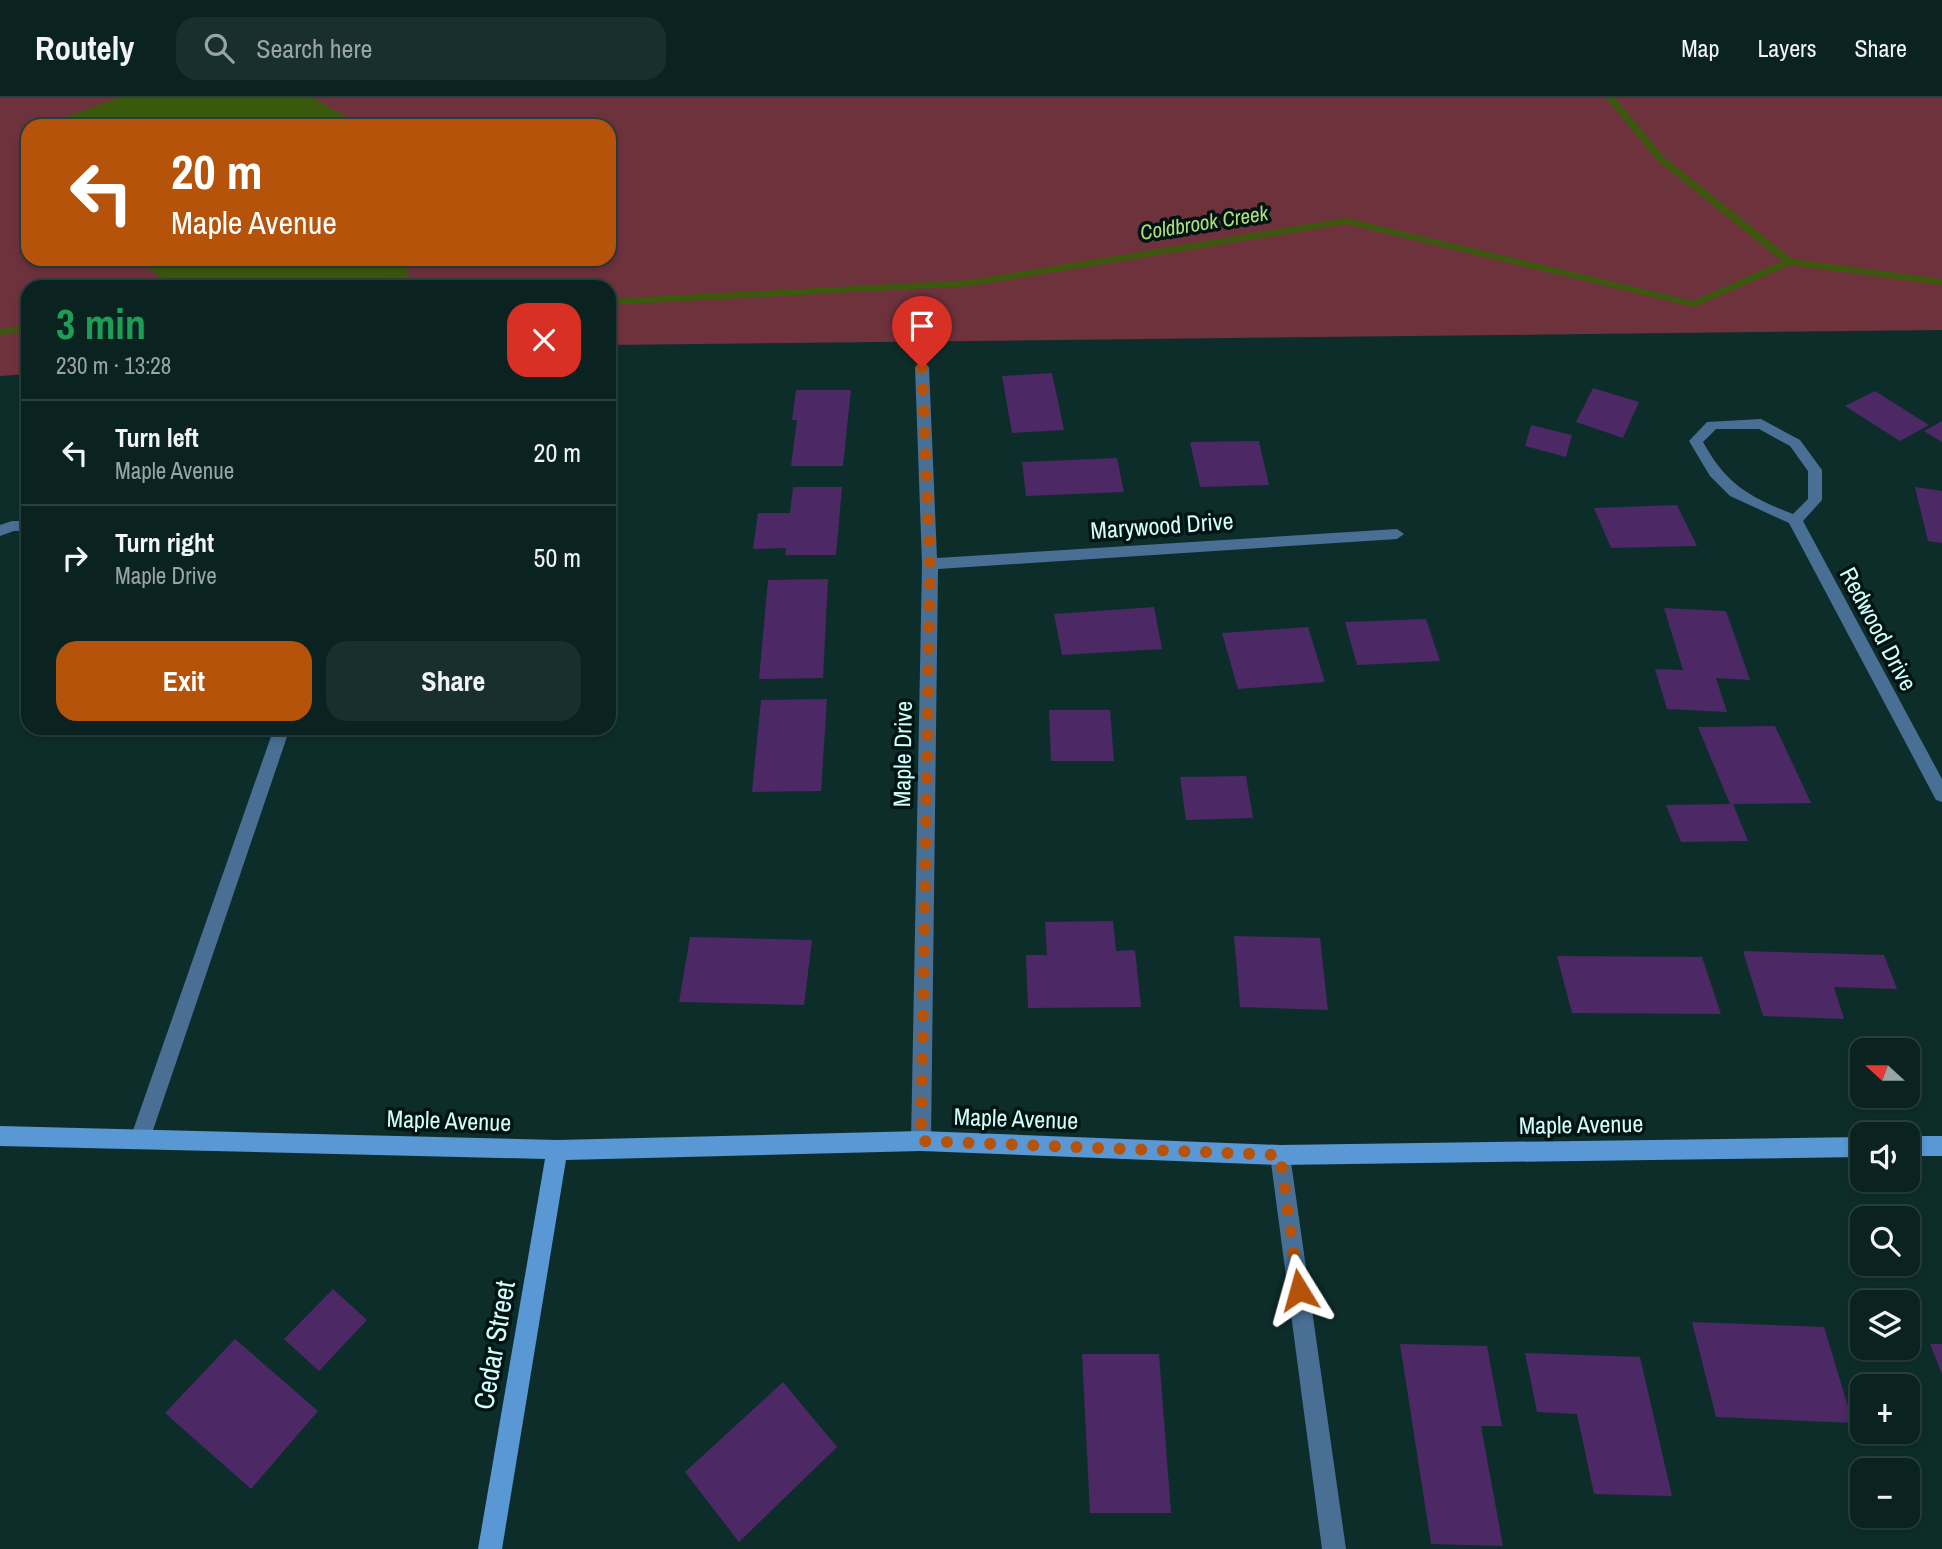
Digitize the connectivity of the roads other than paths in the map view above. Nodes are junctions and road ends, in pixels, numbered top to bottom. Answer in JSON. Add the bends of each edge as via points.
{"nodes":[{"id":1,"x":922,"y":368,"type":"dead end"},
{"id":2,"x":1794,"y":520,"type":"junction"},
{"id":3,"x":21,"y":526,"type":"edge"},
{"id":4,"x":0,"y":531,"type":"edge"},
{"id":5,"x":1397,"y":534,"type":"dead end"},
{"id":6,"x":930,"y":564,"type":"junction"},
{"id":7,"x":280,"y":735,"type":"edge"},
{"id":8,"x":1942,"y":796,"type":"edge"},
{"id":9,"x":0,"y":1136,"type":"edge"},
{"id":10,"x":139,"y":1139,"type":"junction"},
{"id":11,"x":921,"y":1141,"type":"junction"},
{"id":12,"x":1920,"y":1146,"type":"edge"},
{"id":13,"x":1942,"y":1146,"type":"edge"},
{"id":14,"x":1850,"y":1147,"type":"edge"},
{"id":15,"x":556,"y":1150,"type":"junction"},
{"id":16,"x":1280,"y":1155,"type":"junction"},
{"id":17,"x":490,"y":1549,"type":"edge"},
{"id":18,"x":1334,"y":1549,"type":"edge"}],
"edges":[{"from":1,"to":6,"type":"street","name":"Maple Drive"},
{"from":2,"to":2,"type":"street","via":[[1815,500],[1815,470],[1795,443],[1761,424],[1712,425],[1696,441],[1708,467],[1726,488]]},
{"from":2,"to":8,"type":"street","name":"Redwood Drive"},
{"from":3,"to":4,"type":"street"},
{"from":5,"to":6,"type":"street","name":"Marywood Drive"},
{"from":6,"to":11,"type":"street","name":"Maple Drive"},
{"from":7,"to":10,"type":"street"},
{"from":9,"to":10,"type":"main road","name":"Maple Avenue"},
{"from":10,"to":15,"type":"main road","name":"Maple Avenue"},
{"from":11,"to":15,"type":"main road","name":"Maple Avenue"},
{"from":11,"to":16,"type":"main road","name":"Maple Avenue"},
{"from":12,"to":13,"type":"main road"},
{"from":14,"to":16,"type":"main road","name":"Maple Avenue"},
{"from":15,"to":17,"type":"main road","name":"Cedar Street"},
{"from":16,"to":18,"type":"street"}]}
